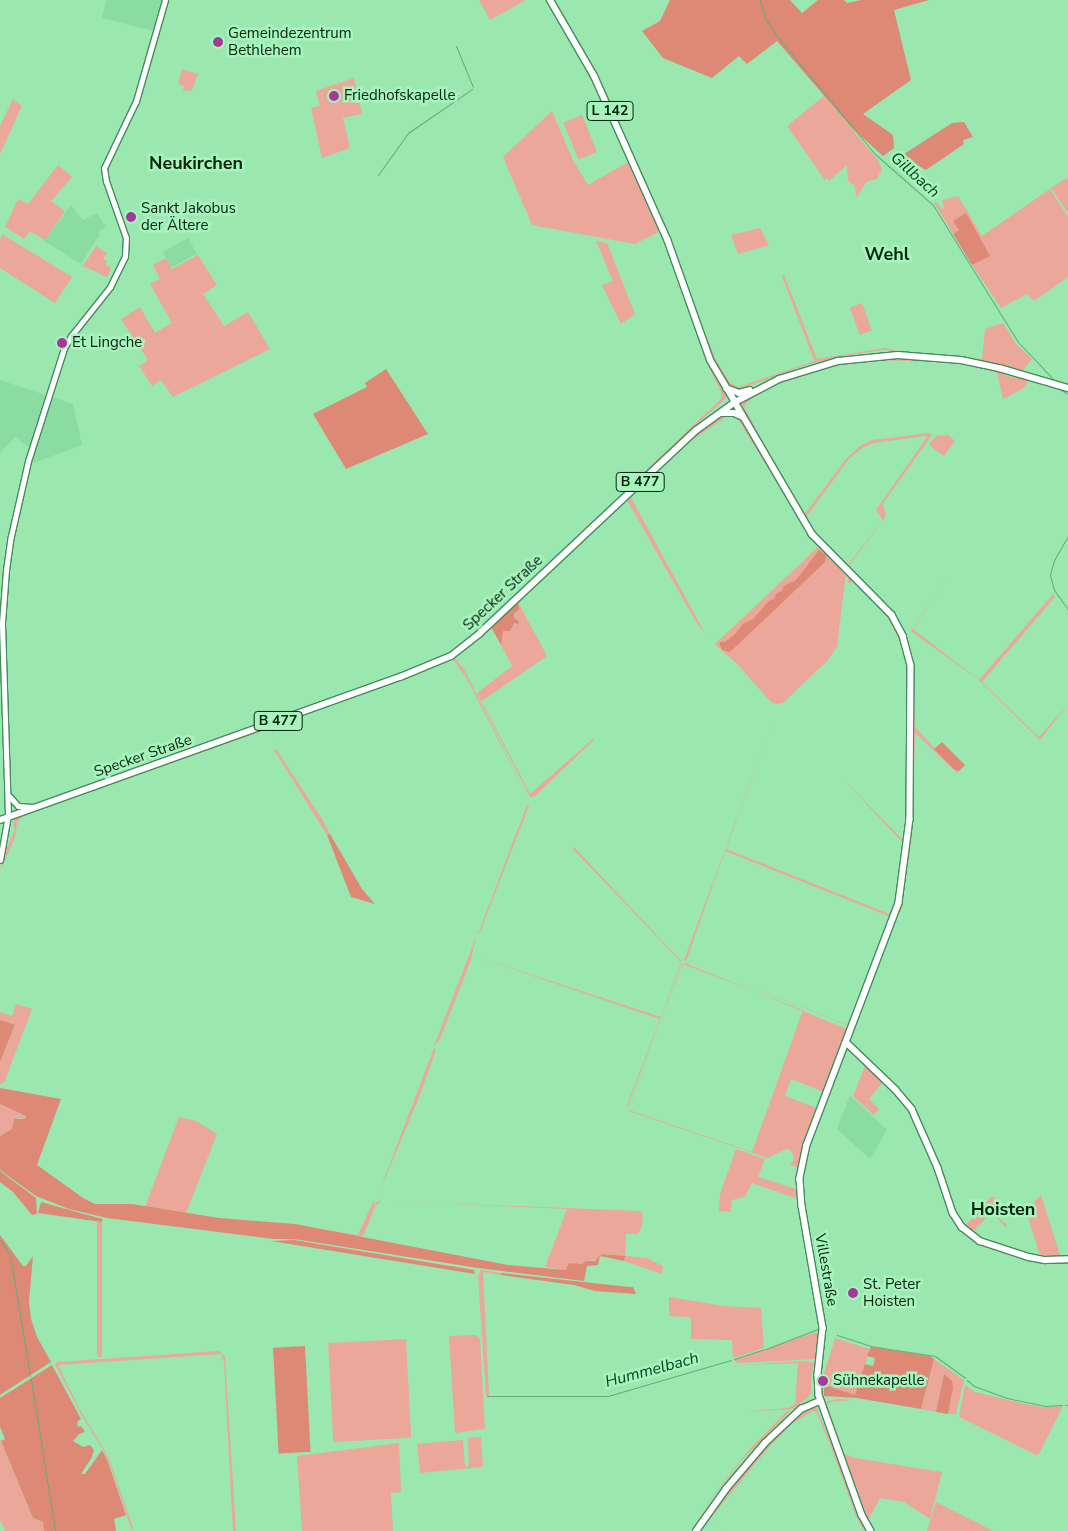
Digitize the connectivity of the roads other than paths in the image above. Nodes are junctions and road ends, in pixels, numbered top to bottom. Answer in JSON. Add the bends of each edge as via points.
{"nodes":[{"id":1,"x":166,"y":0,"type":"edge"},
{"id":2,"x":550,"y":0,"type":"edge"},
{"id":3,"x":725,"y":387,"type":"junction"},
{"id":4,"x":760,"y":388,"type":"junction"},
{"id":5,"x":1068,"y":388,"type":"edge"},
{"id":6,"x":735,"y":402,"type":"junction"},
{"id":7,"x":717,"y":414,"type":"junction"},
{"id":8,"x":744,"y":417,"type":"junction"},
{"id":9,"x":7,"y":794,"type":"junction"},
{"id":10,"x":60,"y":799,"type":"junction"},
{"id":11,"x":7,"y":817,"type":"junction"},
{"id":12,"x":0,"y":820,"type":"edge"},
{"id":13,"x":0,"y":832,"type":"edge"},
{"id":14,"x":4,"y":844,"type":"junction"},
{"id":15,"x":0,"y":860,"type":"edge"},
{"id":16,"x":846,"y":1042,"type":"junction"},
{"id":17,"x":1068,"y":1259,"type":"edge"},
{"id":18,"x":818,"y":1384,"type":"junction"},
{"id":19,"x":820,"y":1401,"type":"junction"},
{"id":20,"x":807,"y":1406,"type":"junction"},
{"id":21,"x":696,"y":1531,"type":"edge"},
{"id":22,"x":871,"y":1531,"type":"edge"}],
"edges":[{"from":1,"to":9,"type":"street","via":[[136,101],[106,161],[104,174],[125,236],[126,252],[116,276],[69,339],[61,356],[28,461],[11,531],[2,617]]},
{"from":2,"to":3,"type":"main road","number":"L 142","via":[[594,76],[663,230],[704,344]]},
{"from":3,"to":4,"type":"main road","via":[[739,393]]},
{"from":3,"to":6,"type":"main road","number":"L 142"},
{"from":4,"to":5,"type":"main road","name":"Specker Straße","number":"B 477","via":[[818,366],[871,356],[926,356],[985,366]]},
{"from":4,"to":6,"type":"main road","name":"Specker Straße","number":"B 477"},
{"from":6,"to":7,"type":"main road","name":"Specker Straße","number":"B 477"},
{"from":6,"to":8,"type":"main road","number":"L 142"},
{"from":7,"to":8,"type":"main road","via":[[730,412]]},
{"from":7,"to":10,"type":"main road","name":"Specker Straße","number":"B 477","via":[[451,656],[426,668]]},
{"from":8,"to":16,"type":"main road","name":"Villestraße","number":"L 142","via":[[815,538],[892,615],[905,641],[910,665],[910,819],[906,864],[895,917]]},
{"from":9,"to":10,"type":"street","via":[[22,808]]},
{"from":9,"to":11,"type":"street"},
{"from":10,"to":11,"type":"main road","name":"Specker Straße","number":"B 477"},
{"from":11,"to":12,"type":"main road","name":"Specker Straße","number":"B 477"},
{"from":11,"to":14,"type":"street"},
{"from":13,"to":14,"type":"street"},
{"from":14,"to":15,"type":"street"},
{"from":16,"to":17,"type":"main road","via":[[912,1109],[938,1168],[953,1213],[962,1227],[980,1241],[1029,1257]]},
{"from":16,"to":18,"type":"main road","name":"Villestraße","number":"L 142","via":[[806,1146],[801,1170],[802,1206],[823,1328]]},
{"from":18,"to":19,"type":"main road","name":"Villestraße","number":"L 142"},
{"from":18,"to":20,"type":"main road"},
{"from":19,"to":20,"type":"main road"},
{"from":19,"to":22,"type":"main road","name":"Villestraße","number":"L 142","via":[[862,1515]]},
{"from":20,"to":21,"type":"main road","via":[[747,1463]]}]}
